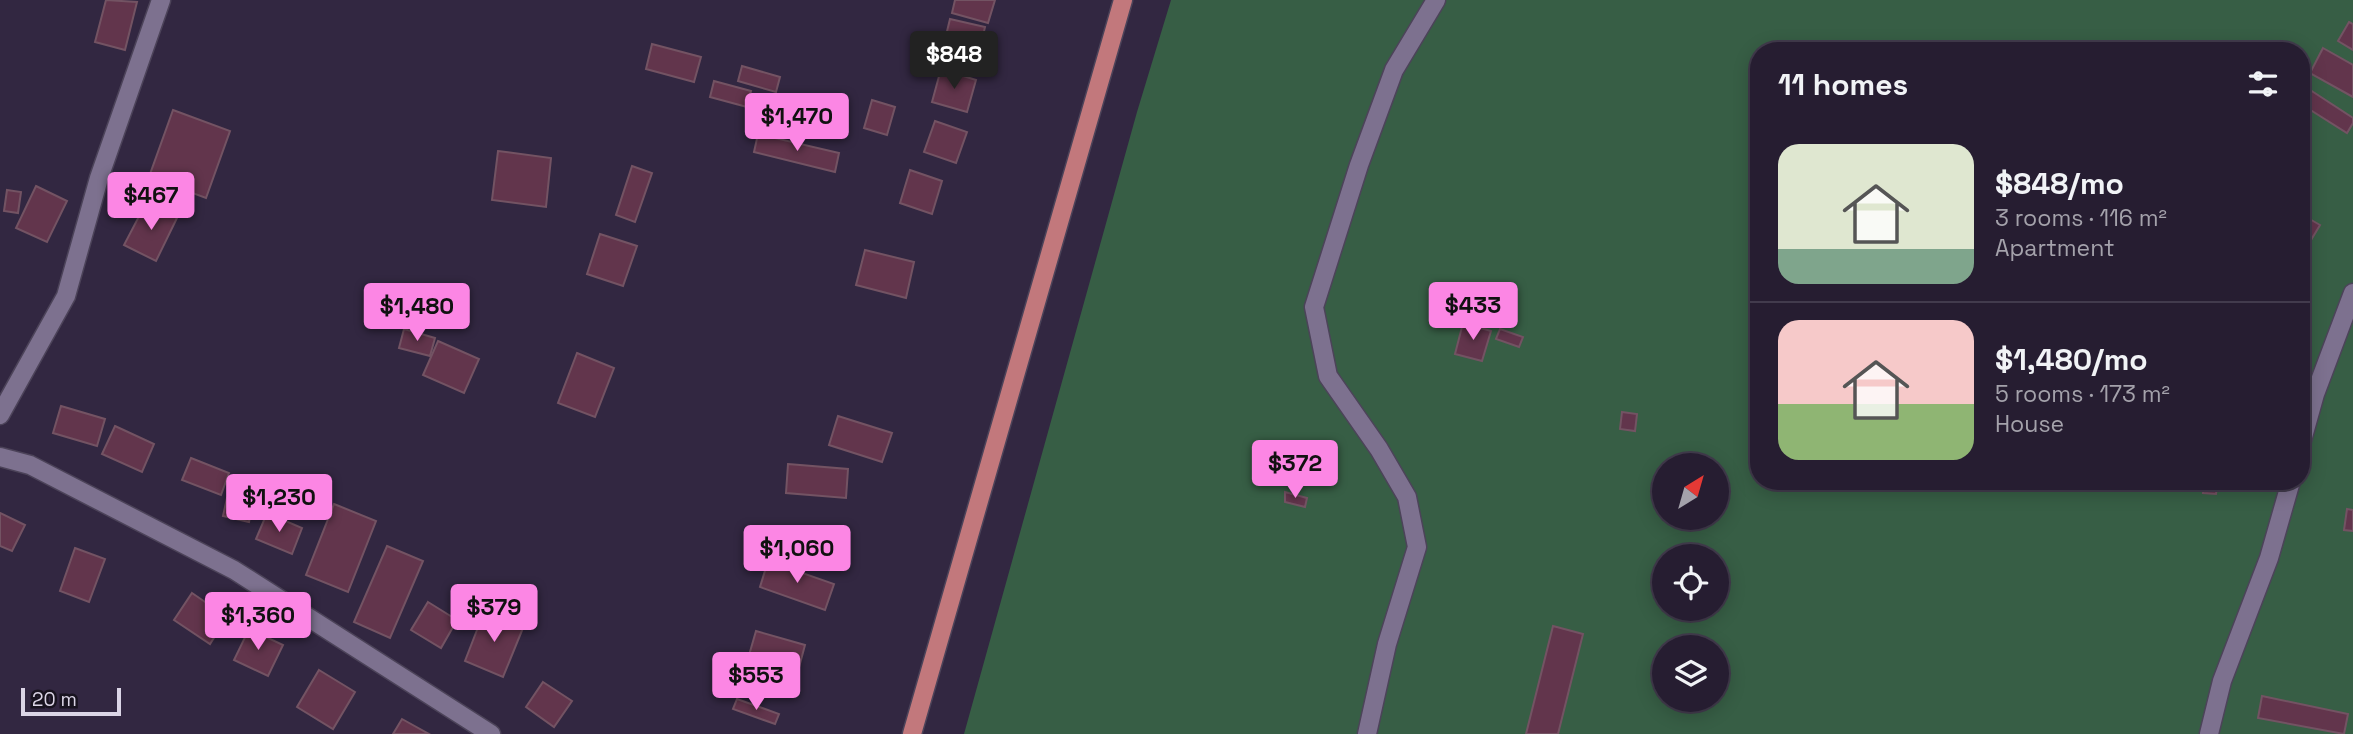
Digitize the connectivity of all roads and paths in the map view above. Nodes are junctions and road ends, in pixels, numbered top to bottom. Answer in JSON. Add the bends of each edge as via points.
{"nodes":[{"id":1,"x":161,"y":0,"type":"edge"},
{"id":2,"x":1123,"y":0,"type":"edge"},
{"id":3,"x":1436,"y":0,"type":"edge"},
{"id":4,"x":2353,"y":293,"type":"edge"},
{"id":5,"x":2310,"y":412,"type":"edge"},
{"id":6,"x":0,"y":415,"type":"edge"},
{"id":7,"x":0,"y":457,"type":"edge"},
{"id":8,"x":2288,"y":490,"type":"edge"},
{"id":9,"x":491,"y":734,"type":"edge"},
{"id":10,"x":912,"y":734,"type":"edge"},
{"id":11,"x":1367,"y":734,"type":"edge"},
{"id":12,"x":2208,"y":734,"type":"edge"}],
"edges":[{"from":1,"to":6,"type":"street","via":[[99,178],[66,296]]},
{"from":2,"to":10,"type":"main road"},
{"from":3,"to":11,"type":"street","via":[[1394,70],[1314,307],[1328,376],[1407,497],[1417,547],[1387,644]]},
{"from":4,"to":5,"type":"street"},
{"from":7,"to":9,"type":"street","via":[[30,465],[234,570]]},
{"from":8,"to":12,"type":"street"}]}
